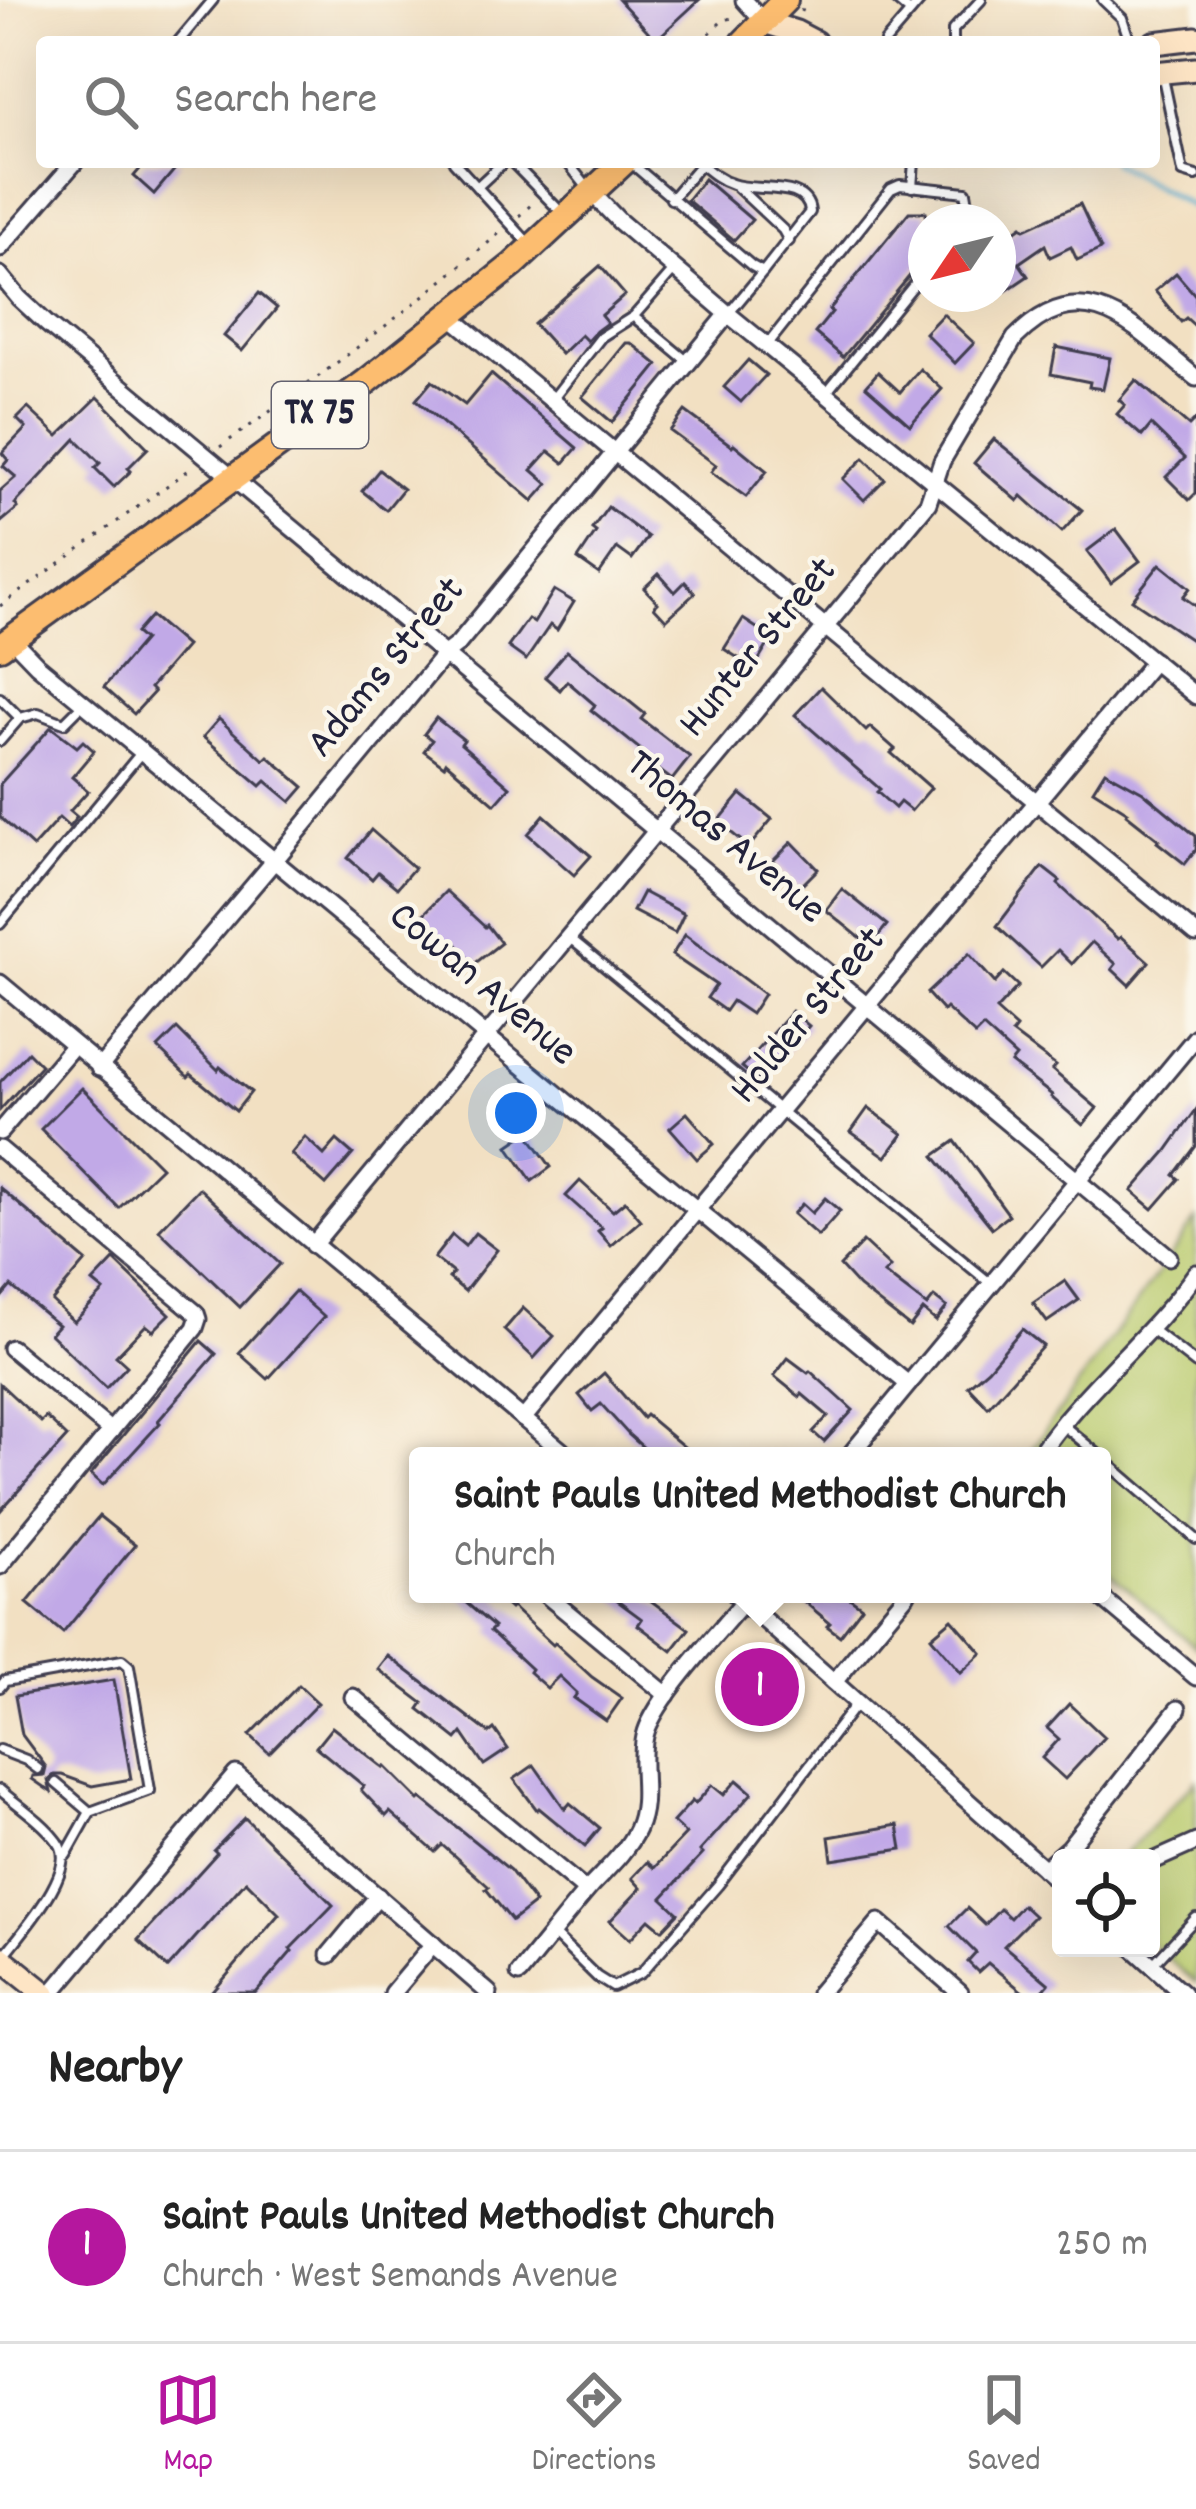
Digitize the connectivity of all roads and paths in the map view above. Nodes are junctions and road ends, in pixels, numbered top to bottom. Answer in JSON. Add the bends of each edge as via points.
{"nodes":[{"id":1,"x":213,"y":0,"type":"edge"},
{"id":2,"x":785,"y":0,"type":"edge"},
{"id":3,"x":896,"y":0,"type":"edge"},
{"id":4,"x":921,"y":0,"type":"edge"},
{"id":5,"x":981,"y":0,"type":"edge"},
{"id":6,"x":1103,"y":0,"type":"edge"},
{"id":7,"x":910,"y":13,"type":"junction"},
{"id":8,"x":758,"y":17,"type":"edge"},
{"id":9,"x":1195,"y":32,"type":"edge"},
{"id":10,"x":183,"y":36,"type":"edge"},
{"id":11,"x":707,"y":36,"type":"edge"},
{"id":12,"x":804,"y":36,"type":"edge"},
{"id":13,"x":890,"y":36,"type":"edge"},
{"id":14,"x":953,"y":36,"type":"edge"},
{"id":15,"x":1128,"y":36,"type":"edge"},
{"id":16,"x":1160,"y":41,"type":"edge"},
{"id":17,"x":1196,"y":69,"type":"edge"},
{"id":18,"x":1160,"y":72,"type":"edge"},
{"id":19,"x":1160,"y":80,"type":"edge"},
{"id":20,"x":70,"y":168,"type":"edge"},
{"id":21,"x":460,"y":168,"type":"edge"},
{"id":22,"x":501,"y":168,"type":"edge"},
{"id":23,"x":515,"y":168,"type":"edge"},
{"id":24,"x":572,"y":168,"type":"edge"},
{"id":25,"x":620,"y":168,"type":"edge"},
{"id":26,"x":634,"y":168,"type":"edge"},
{"id":27,"x":695,"y":168,"type":"edge"},
{"id":28,"x":705,"y":168,"type":"edge"},
{"id":29,"x":914,"y":168,"type":"edge"},
{"id":30,"x":1196,"y":176,"type":"edge"},
{"id":31,"x":736,"y":186,"type":"junction"},
{"id":32,"x":477,"y":187,"type":"junction"},
{"id":33,"x":912,"y":187,"type":"junction"},
{"id":34,"x":592,"y":193,"type":"junction"},
{"id":35,"x":544,"y":194,"type":"junction"},
{"id":36,"x":671,"y":199,"type":"junction"},
{"id":37,"x":968,"y":204,"type":"edge"},
{"id":38,"x":566,"y":217,"type":"junction"},
{"id":39,"x":510,"y":224,"type":"junction"},
{"id":40,"x":789,"y":241,"type":"junction"},
{"id":41,"x":532,"y":247,"type":"junction"},
{"id":42,"x":0,"y":248,"type":"edge"},
{"id":43,"x":675,"y":268,"type":"junction"},
{"id":44,"x":763,"y":272,"type":"junction"},
{"id":45,"x":0,"y":275,"type":"edge"},
{"id":46,"x":908,"y":292,"type":"edge"},
{"id":47,"x":728,"y":314,"type":"junction"},
{"id":48,"x":450,"y":316,"type":"junction"},
{"id":49,"x":634,"y":316,"type":"junction"},
{"id":50,"x":767,"y":345,"type":"junction"},
{"id":51,"x":688,"y":362,"type":"junction"},
{"id":52,"x":1196,"y":378,"type":"edge"},
{"id":53,"x":826,"y":393,"type":"junction"},
{"id":54,"x":552,"y":400,"type":"junction"},
{"id":55,"x":614,"y":451,"type":"junction"},
{"id":56,"x":207,"y":456,"type":"junction"},
{"id":57,"x":232,"y":477,"type":"junction"},
{"id":58,"x":937,"y":483,"type":"junction"},
{"id":59,"x":0,"y":606,"type":"edge"},
{"id":60,"x":825,"y":628,"type":"junction"},
{"id":61,"x":6,"y":643,"type":"edge"},
{"id":62,"x":445,"y":654,"type":"junction"},
{"id":63,"x":1154,"y":662,"type":"junction"},
{"id":64,"x":1196,"y":696,"type":"edge"},
{"id":65,"x":0,"y":698,"type":"edge"},
{"id":66,"x":84,"y":703,"type":"junction"},
{"id":67,"x":20,"y":718,"type":"junction"},
{"id":68,"x":0,"y":741,"type":"edge"},
{"id":69,"x":142,"y":751,"type":"junction"},
{"id":70,"x":1037,"y":802,"type":"junction"},
{"id":71,"x":657,"y":831,"type":"junction"},
{"id":72,"x":275,"y":860,"type":"junction"},
{"id":73,"x":0,"y":924,"type":"edge"},
{"id":74,"x":1196,"y":934,"type":"edge"},
{"id":75,"x":568,"y":936,"type":"junction"},
{"id":76,"x":0,"y":983,"type":"edge"},
{"id":77,"x":867,"y":1005,"type":"junction"},
{"id":78,"x":484,"y":1036,"type":"junction"},
{"id":79,"x":1196,"y":1037,"type":"edge"},
{"id":80,"x":74,"y":1046,"type":"junction"},
{"id":81,"x":99,"y":1068,"type":"junction"},
{"id":82,"x":778,"y":1110,"type":"junction"},
{"id":83,"x":0,"y":1132,"type":"edge"},
{"id":84,"x":0,"y":1149,"type":"edge"},
{"id":85,"x":1077,"y":1180,"type":"junction"},
{"id":86,"x":695,"y":1210,"type":"junction"},
{"id":87,"x":313,"y":1245,"type":"junction"},
{"id":88,"x":1169,"y":1257,"type":"dead end"},
{"id":89,"x":1196,"y":1274,"type":"edge"},
{"id":90,"x":991,"y":1284,"type":"junction"},
{"id":91,"x":1150,"y":1328,"type":"junction"},
{"id":92,"x":11,"y":1348,"type":"dead end"},
{"id":93,"x":1196,"y":1364,"type":"edge"},
{"id":94,"x":908,"y":1384,"type":"junction"},
{"id":95,"x":523,"y":1419,"type":"junction"},
{"id":96,"x":1062,"y":1423,"type":"junction"},
{"id":97,"x":111,"y":1430,"type":"junction"},
{"id":98,"x":557,"y":1447,"type":"edge"},
{"id":99,"x":856,"y":1447,"type":"edge"},
{"id":100,"x":1045,"y":1447,"type":"edge"},
{"id":101,"x":1090,"y":1447,"type":"edge"},
{"id":102,"x":1111,"y":1466,"type":"edge"},
{"id":103,"x":1196,"y":1539,"type":"edge"},
{"id":104,"x":0,"y":1566,"type":"edge"},
{"id":105,"x":556,"y":1603,"type":"edge"},
{"id":106,"x":736,"y":1603,"type":"edge"},
{"id":107,"x":746,"y":1603,"type":"edge"},
{"id":108,"x":900,"y":1603,"type":"edge"},
{"id":109,"x":1108,"y":1603,"type":"edge"},
{"id":110,"x":1196,"y":1677,"type":"edge"},
{"id":111,"x":834,"y":1682,"type":"junction"},
{"id":112,"x":0,"y":1687,"type":"edge"},
{"id":113,"x":667,"y":1695,"type":"junction"},
{"id":114,"x":353,"y":1697,"type":"dead end"},
{"id":115,"x":857,"y":1702,"type":"junction"},
{"id":116,"x":1178,"y":1709,"type":"dead end"},
{"id":117,"x":0,"y":1750,"type":"edge"},
{"id":118,"x":38,"y":1769,"type":"dead end"},
{"id":119,"x":56,"y":1783,"type":"dead end"},
{"id":120,"x":0,"y":1790,"type":"edge"},
{"id":121,"x":91,"y":1812,"type":"junction"},
{"id":122,"x":1196,"y":1842,"type":"edge"},
{"id":123,"x":65,"y":1857,"type":"junction"},
{"id":124,"x":1160,"y":1858,"type":"edge"},
{"id":125,"x":1044,"y":1869,"type":"junction"},
{"id":126,"x":1052,"y":1876,"type":"edge"},
{"id":127,"x":586,"y":1891,"type":"junction"},
{"id":128,"x":378,"y":1895,"type":"junction"},
{"id":129,"x":1196,"y":1918,"type":"edge"},
{"id":130,"x":553,"y":1934,"type":"junction"},
{"id":131,"x":433,"y":1944,"type":"junction"},
{"id":132,"x":329,"y":1955,"type":"dead end"},
{"id":133,"x":1143,"y":1957,"type":"edge"},
{"id":134,"x":1,"y":1958,"type":"edge"},
{"id":135,"x":1152,"y":1965,"type":"junction"},
{"id":136,"x":519,"y":1974,"type":"dead end"},
{"id":137,"x":48,"y":1993,"type":"edge"},
{"id":138,"x":392,"y":1993,"type":"edge"},
{"id":139,"x":489,"y":1993,"type":"edge"},
{"id":140,"x":819,"y":1993,"type":"edge"},
{"id":141,"x":960,"y":1993,"type":"edge"},
{"id":142,"x":1184,"y":1993,"type":"edge"}],
"edges":[{"from":1,"to":10,"type":"lane"},
{"from":2,"to":8,"type":"main road"},
{"from":3,"to":7,"type":"lane"},
{"from":4,"to":7,"type":"lane"},
{"from":5,"to":14,"type":"lane"},
{"from":6,"to":15,"type":"lane"},
{"from":7,"to":13,"type":"lane"},
{"from":8,"to":11,"type":"path","via":[[723,20]]},
{"from":8,"to":12,"type":"street"},
{"from":9,"to":16,"type":"street"},
{"from":17,"to":18,"type":"street"},
{"from":19,"to":30,"type":"lane","via":[[1184,172]]},
{"from":20,"to":42,"type":"street"},
{"from":21,"to":32,"type":"lane"},
{"from":22,"to":32,"type":"lane"},
{"from":23,"to":35,"type":"lane"},
{"from":24,"to":34,"type":"lane"},
{"from":25,"to":34,"type":"main road","number":"TX 75"},
{"from":26,"to":36,"type":"lane"},
{"from":27,"to":36,"type":"lane"},
{"from":28,"to":31,"type":"lane"},
{"from":29,"to":33,"type":"lane"},
{"from":31,"to":40,"type":"lane"},
{"from":31,"to":40,"type":"lane","via":[[808,199],[810,212]]},
{"from":32,"to":39,"type":"lane"},
{"from":33,"to":37,"type":"lane","via":[[966,193]]},
{"from":33,"to":50,"type":"lane","via":[[891,189]]},
{"from":34,"to":38,"type":"main road","number":"TX 75"},
{"from":34,"to":43,"type":"street"},
{"from":35,"to":38,"type":"lane"},
{"from":35,"to":39,"type":"path"},
{"from":36,"to":44,"type":"lane"},
{"from":38,"to":41,"type":"main road","number":"TX 75"},
{"from":39,"to":41,"type":"lane"},
{"from":39,"to":56,"type":"path"},
{"from":40,"to":44,"type":"lane"},
{"from":41,"to":48,"type":"main road","number":"TX 75"},
{"from":43,"to":47,"type":"street"},
{"from":43,"to":49,"type":"lane"},
{"from":44,"to":47,"type":"lane"},
{"from":45,"to":56,"type":"street","name":"Thomas Avenue","via":[[46,324]]},
{"from":46,"to":53,"type":"lane"},
{"from":47,"to":50,"type":"street"},
{"from":47,"to":51,"type":"street","name":"Adams Street"},
{"from":48,"to":54,"type":"street"},
{"from":48,"to":57,"type":"main road","number":"TX 75"},
{"from":49,"to":51,"type":"lane"},
{"from":49,"to":54,"type":"lane","via":[[601,337]]},
{"from":50,"to":53,"type":"street"},
{"from":51,"to":55,"type":"street","name":"Adams Street"},
{"from":52,"to":58,"type":"street","name":"Hunter Street","via":[[1111,312],[1048,311],[1015,338],[942,461]]},
{"from":53,"to":58,"type":"street"},
{"from":54,"to":55,"type":"street"},
{"from":55,"to":60,"type":"street"},
{"from":55,"to":62,"type":"street","name":"Adams Street"},
{"from":56,"to":57,"type":"street","name":"Thomas Avenue"},
{"from":56,"to":59,"type":"path"},
{"from":57,"to":61,"type":"main road","number":"TX 75"},
{"from":57,"to":62,"type":"street","name":"Thomas Avenue"},
{"from":58,"to":60,"type":"street","name":"Hunter Street"},
{"from":58,"to":63,"type":"street"},
{"from":60,"to":70,"type":"street"},
{"from":60,"to":71,"type":"street","name":"Hunter Street"},
{"from":61,"to":66,"type":"street","name":"Cowan Avenue"},
{"from":62,"to":71,"type":"street","name":"Thomas Avenue"},
{"from":62,"to":72,"type":"street","name":"Adams Street"},
{"from":63,"to":64,"type":"street"},
{"from":63,"to":70,"type":"street","name":"Holder Street"},
{"from":65,"to":67,"type":"lane"},
{"from":66,"to":67,"type":"lane","via":[[64,723],[38,712]]},
{"from":66,"to":69,"type":"street","name":"Cowan Avenue"},
{"from":67,"to":68,"type":"lane"},
{"from":69,"to":72,"type":"street","name":"Cowan Avenue"},
{"from":69,"to":73,"type":"lane"},
{"from":70,"to":74,"type":"street"},
{"from":70,"to":77,"type":"street","name":"Holder Street"},
{"from":71,"to":75,"type":"street","name":"Hunter Street"},
{"from":71,"to":77,"type":"street","name":"Thomas Avenue"},
{"from":72,"to":78,"type":"street","name":"Cowan Avenue"},
{"from":72,"to":81,"type":"street","name":"Adams Street"},
{"from":75,"to":78,"type":"street","name":"Hunter Street"},
{"from":75,"to":82,"type":"lane"},
{"from":76,"to":80,"type":"street"},
{"from":77,"to":82,"type":"street","name":"Holder Street"},
{"from":77,"to":85,"type":"street","name":"Thomas Avenue"},
{"from":78,"to":86,"type":"street","name":"Cowan Avenue"},
{"from":78,"to":87,"type":"street","name":"Hunter Street"},
{"from":79,"to":85,"type":"street"},
{"from":80,"to":81,"type":"street"},
{"from":80,"to":83,"type":"street"},
{"from":81,"to":87,"type":"street"},
{"from":82,"to":86,"type":"street","name":"Holder Street"},
{"from":82,"to":90,"type":"lane"},
{"from":84,"to":97,"type":"street","via":[[196,1313],[195,1328]]},
{"from":85,"to":88,"type":"street","name":"Thomas Avenue"},
{"from":85,"to":90,"type":"street"},
{"from":86,"to":94,"type":"street","name":"Cowan Avenue"},
{"from":86,"to":95,"type":"street","name":"Holder Street"},
{"from":87,"to":95,"type":"street"},
{"from":89,"to":91,"type":"street"},
{"from":90,"to":94,"type":"street"},
{"from":91,"to":93,"type":"lane"},
{"from":91,"to":96,"type":"street"},
{"from":92,"to":97,"type":"street"},
{"from":94,"to":99,"type":"street"},
{"from":95,"to":98,"type":"street"},
{"from":96,"to":100,"type":"street"},
{"from":96,"to":101,"type":"lane"},
{"from":97,"to":104,"type":"street"},
{"from":102,"to":103,"type":"lane"},
{"from":105,"to":113,"type":"street"},
{"from":106,"to":113,"type":"street"},
{"from":107,"to":111,"type":"street"},
{"from":108,"to":111,"type":"street"},
{"from":109,"to":110,"type":"street"},
{"from":111,"to":115,"type":"street"},
{"from":112,"to":121,"type":"lane","via":[[122,1660],[129,1666],[150,1790]]},
{"from":113,"to":127,"type":"street","via":[[645,1736],[637,1829]]},
{"from":114,"to":127,"type":"street"},
{"from":115,"to":125,"type":"street"},
{"from":115,"to":130,"type":"lane","via":[[641,1973],[613,1987]]},
{"from":116,"to":125,"type":"street"},
{"from":117,"to":118,"type":"lane"},
{"from":119,"to":121,"type":"lane"},
{"from":120,"to":123,"type":"lane"},
{"from":121,"to":123,"type":"lane"},
{"from":122,"to":124,"type":"street"},
{"from":123,"to":134,"type":"lane","via":[[56,1884]]},
{"from":125,"to":126,"type":"street"},
{"from":127,"to":130,"type":"street"},
{"from":128,"to":131,"type":"street"},
{"from":128,"to":132,"type":"street"},
{"from":128,"to":137,"type":"street","via":[[236,1774]]},
{"from":129,"to":135,"type":"lane"},
{"from":130,"to":136,"type":"street"},
{"from":131,"to":138,"type":"street"},
{"from":131,"to":139,"type":"street"},
{"from":133,"to":135,"type":"street"},
{"from":134,"to":137,"type":"street"},
{"from":135,"to":142,"type":"street"},
{"from":140,"to":141,"type":"street","via":[[880,1922]]}]}
